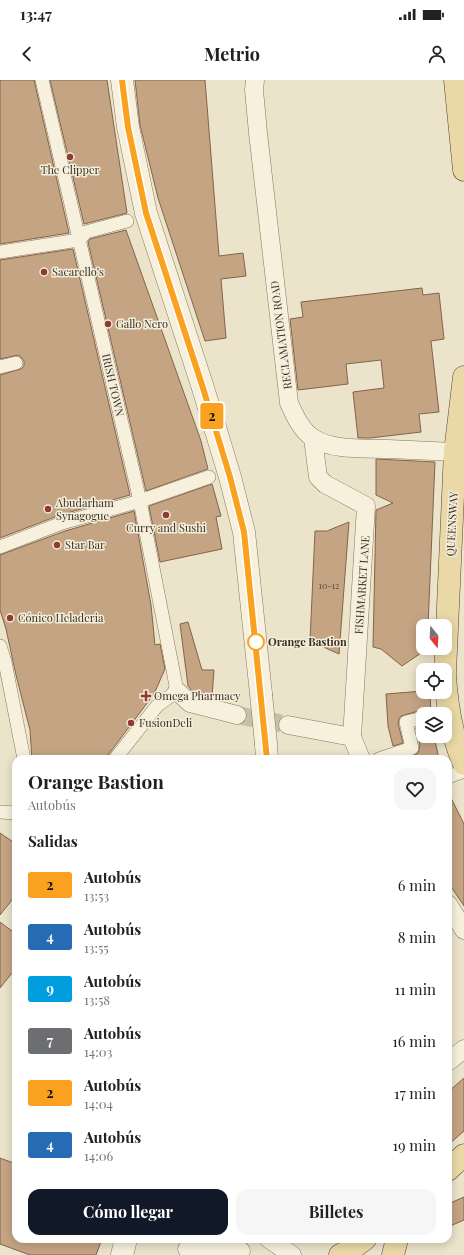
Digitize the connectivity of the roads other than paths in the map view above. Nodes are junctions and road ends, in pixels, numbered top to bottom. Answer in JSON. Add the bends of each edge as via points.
{"nodes":[{"id":1,"x":42,"y":80,"type":"edge"},
{"id":2,"x":122,"y":80,"type":"edge"},
{"id":3,"x":255,"y":80,"type":"edge"},
{"id":4,"x":455,"y":80,"type":"edge"},
{"id":5,"x":464,"y":170,"type":"edge"},
{"id":6,"x":127,"y":221,"type":"dead end"},
{"id":7,"x":79,"y":240,"type":"junction"},
{"id":8,"x":0,"y":252,"type":"edge"},
{"id":9,"x":16,"y":363,"type":"dead end"},
{"id":10,"x":0,"y":367,"type":"edge"},
{"id":11,"x":464,"y":377,"type":"edge"},
{"id":12,"x":461,"y":425,"type":"edge"},
{"id":13,"x":313,"y":438,"type":"junction"},
{"id":14,"x":455,"y":452,"type":"junction"},
{"id":15,"x":209,"y":477,"type":"dead end"},
{"id":16,"x":140,"y":501,"type":"junction"},
{"id":17,"x":0,"y":547,"type":"edge"},
{"id":18,"x":0,"y":646,"type":"edge"},
{"id":19,"x":445,"y":663,"type":"edge"},
{"id":20,"x":177,"y":691,"type":"junction"},
{"id":21,"x":237,"y":715,"type":"tunnel mouth"},
{"id":22,"x":416,"y":720,"type":"edge"},
{"id":23,"x":288,"y":724,"type":"tunnel mouth"},
{"id":24,"x":452,"y":730,"type":"edge"},
{"id":25,"x":352,"y":737,"type":"junction"},
{"id":26,"x":266,"y":751,"type":"edge"},
{"id":27,"x":414,"y":754,"type":"edge"},
{"id":28,"x":23,"y":755,"type":"edge"},
{"id":29,"x":118,"y":755,"type":"edge"},
{"id":30,"x":359,"y":755,"type":"edge"},
{"id":31,"x":464,"y":764,"type":"edge"},
{"id":32,"x":464,"y":771,"type":"edge"},
{"id":33,"x":452,"y":776,"type":"edge"},
{"id":34,"x":0,"y":812,"type":"edge"},
{"id":35,"x":12,"y":813,"type":"edge"},
{"id":36,"x":452,"y":910,"type":"edge"},
{"id":37,"x":464,"y":930,"type":"edge"},
{"id":38,"x":464,"y":1049,"type":"edge"},
{"id":39,"x":452,"y":1059,"type":"edge"},
{"id":40,"x":464,"y":1155,"type":"edge"},
{"id":41,"x":452,"y":1166,"type":"edge"},
{"id":42,"x":275,"y":1243,"type":"edge"},
{"id":43,"x":360,"y":1243,"type":"edge"},
{"id":44,"x":396,"y":1243,"type":"edge"},
{"id":45,"x":187,"y":1248,"type":"edge"},
{"id":46,"x":242,"y":1248,"type":"edge"},
{"id":47,"x":292,"y":1255,"type":"edge"},
{"id":48,"x":340,"y":1255,"type":"edge"},
{"id":49,"x":346,"y":1255,"type":"edge"},
{"id":50,"x":358,"y":1255,"type":"edge"},
{"id":51,"x":393,"y":1255,"type":"edge"}],
"edges":[{"from":1,"to":7,"type":"street","name":"IRISH TOWN"},
{"from":2,"to":26,"type":"street","bridge":true,"via":[[128,127],[146,213],[203,388],[244,532]]},
{"from":3,"to":13,"type":"street","name":"RECLAMATION ROAD","via":[[258,133],[289,403],[303,429]]},
{"from":4,"to":5,"type":"main road"},
{"from":6,"to":7,"type":"street","via":[[86,232]]},
{"from":7,"to":8,"type":"street"},
{"from":7,"to":16,"type":"street","name":"IRISH TOWN"},
{"from":9,"to":10,"type":"street"},
{"from":11,"to":12,"type":"main road","name":"QUEENSWAY"},
{"from":12,"to":14,"type":"main road","name":"QUEENSWAY"},
{"from":13,"to":14,"type":"street","name":"RECLAMATION ROAD","via":[[328,445],[346,447]]},
{"from":13,"to":25,"type":"street","name":"FISHMARKET LANE","via":[[318,477],[325,484],[366,506]]},
{"from":14,"to":19,"type":"main road","name":"QUEENSWAY"},
{"from":15,"to":16,"type":"street"},
{"from":16,"to":17,"type":"street","via":[[62,523]]},
{"from":16,"to":20,"type":"street","name":"IRISH TOWN"},
{"from":18,"to":28,"type":"street"},
{"from":20,"to":21,"type":"street","via":[[190,704]]},
{"from":20,"to":29,"type":"street","via":[[157,706]]},
{"from":22,"to":27,"type":"street","via":[[406,722]]},
{"from":23,"to":25,"type":"street"},
{"from":24,"to":31,"type":"main road"},
{"from":25,"to":30,"type":"street","name":"FISHMARKET LANE"},
{"from":32,"to":33,"type":"street"},
{"from":34,"to":35,"type":"street"},
{"from":36,"to":37,"type":"street"},
{"from":38,"to":39,"type":"street"},
{"from":40,"to":41,"type":"main road"},
{"from":42,"to":47,"type":"street"},
{"from":43,"to":48,"type":"main road"},
{"from":44,"to":51,"type":"main road"},
{"from":45,"to":46,"type":"street"},
{"from":49,"to":50,"type":"main road"}]}
